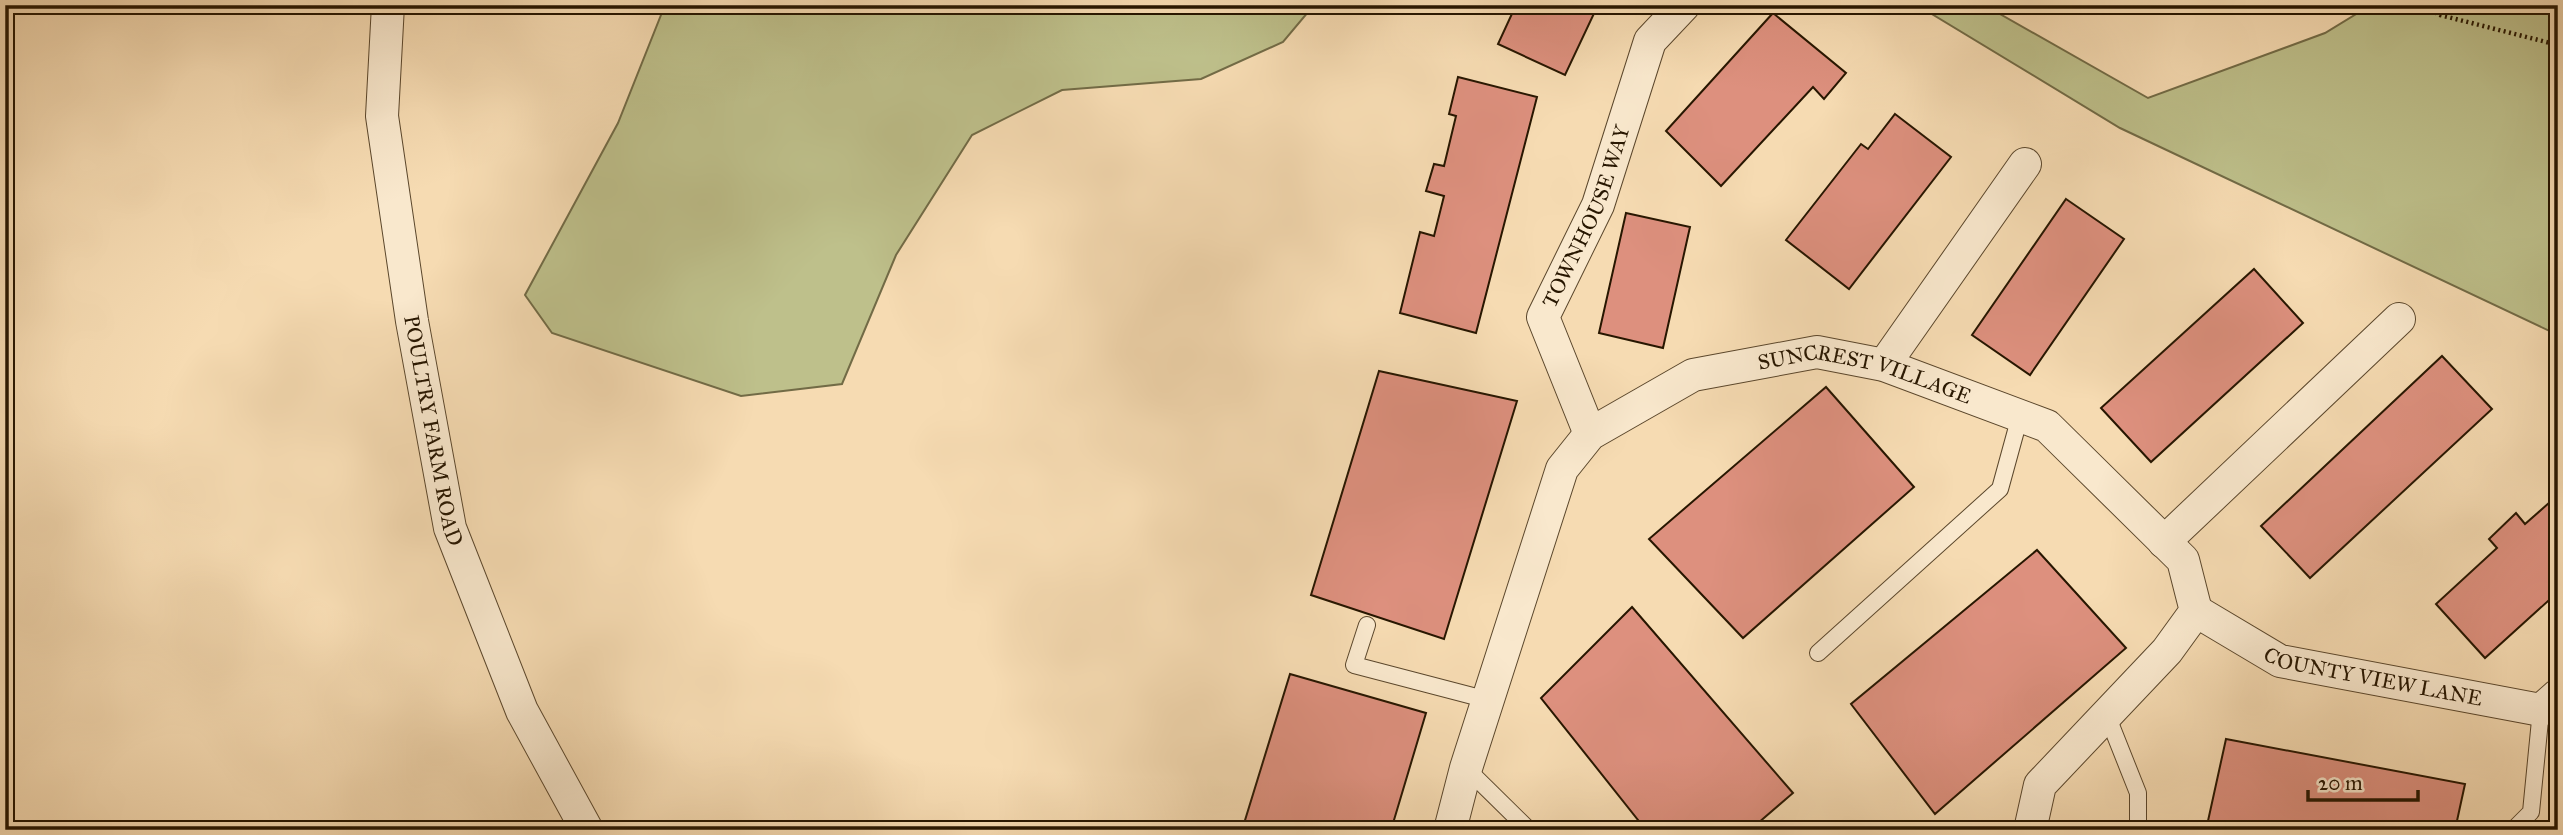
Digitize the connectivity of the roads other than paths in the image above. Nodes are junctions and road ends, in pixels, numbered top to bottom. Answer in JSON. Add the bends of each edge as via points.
{"nodes":[{"id":1,"x":388,"y":5,"type":"edge"},
{"id":2,"x":1685,"y":5,"type":"edge"},
{"id":3,"x":2025,"y":164,"type":"dead end"},
{"id":4,"x":2399,"y":318,"type":"dead end"},
{"id":5,"x":1884,"y":365,"type":"junction"},
{"id":6,"x":2020,"y":416,"type":"junction"},
{"id":7,"x":1590,"y":434,"type":"junction"},
{"id":8,"x":2164,"y":542,"type":"junction"},
{"id":9,"x":2196,"y":611,"type":"junction"},
{"id":10,"x":1367,"y":625,"type":"dead end"},
{"id":11,"x":1818,"y":653,"type":"dead end"},
{"id":12,"x":1488,"y":700,"type":"junction"},
{"id":13,"x":2549,"y":702,"type":"edge"},
{"id":14,"x":2107,"y":715,"type":"junction"},
{"id":15,"x":1466,"y":768,"type":"junction"},
{"id":16,"x":587,"y":830,"type":"edge"},
{"id":17,"x":1450,"y":830,"type":"edge"},
{"id":18,"x":1529,"y":830,"type":"edge"},
{"id":19,"x":2030,"y":830,"type":"edge"},
{"id":20,"x":2138,"y":830,"type":"edge"},
{"id":21,"x":2513,"y":830,"type":"edge"}],
"edges":[{"from":1,"to":16,"type":"street","name":"POULTRY FARM ROAD","via":[[382,116],[412,321],[450,528],[522,711]]},
{"from":2,"to":7,"type":"street","name":"TOWNHOUSE WAY","via":[[1650,41],[1598,205],[1543,317]]},
{"from":3,"to":5,"type":"street"},
{"from":4,"to":8,"type":"street"},
{"from":5,"to":6,"type":"street","name":"SUNCREST VILLAGE"},
{"from":5,"to":7,"type":"street","name":"SUNCREST VILLAGE","via":[[1817,352],[1693,375]]},
{"from":6,"to":8,"type":"street","name":"SUNCREST VILLAGE","via":[[2047,426]]},
{"from":6,"to":11,"type":"lane","via":[[2000,489]]},
{"from":7,"to":12,"type":"street","name":"SUNCREST VILLAGE","via":[[1562,469]]},
{"from":8,"to":9,"type":"street","name":"SUNCREST VILLAGE","via":[[2183,561]]},
{"from":9,"to":13,"type":"street","name":"COUNTY VIEW LANE","via":[[2280,661]]},
{"from":9,"to":14,"type":"street","via":[[2167,651]]},
{"from":10,"to":12,"type":"lane","via":[[1354,666]]},
{"from":12,"to":15,"type":"street","name":"SUNCREST VILLAGE"},
{"from":13,"to":21,"type":"lane","via":[[2531,812]]},
{"from":14,"to":19,"type":"street","via":[[2040,785]]},
{"from":14,"to":20,"type":"lane","via":[[2138,793]]},
{"from":15,"to":17,"type":"street","name":"SUNCREST VILLAGE"},
{"from":15,"to":18,"type":"lane"}]}
